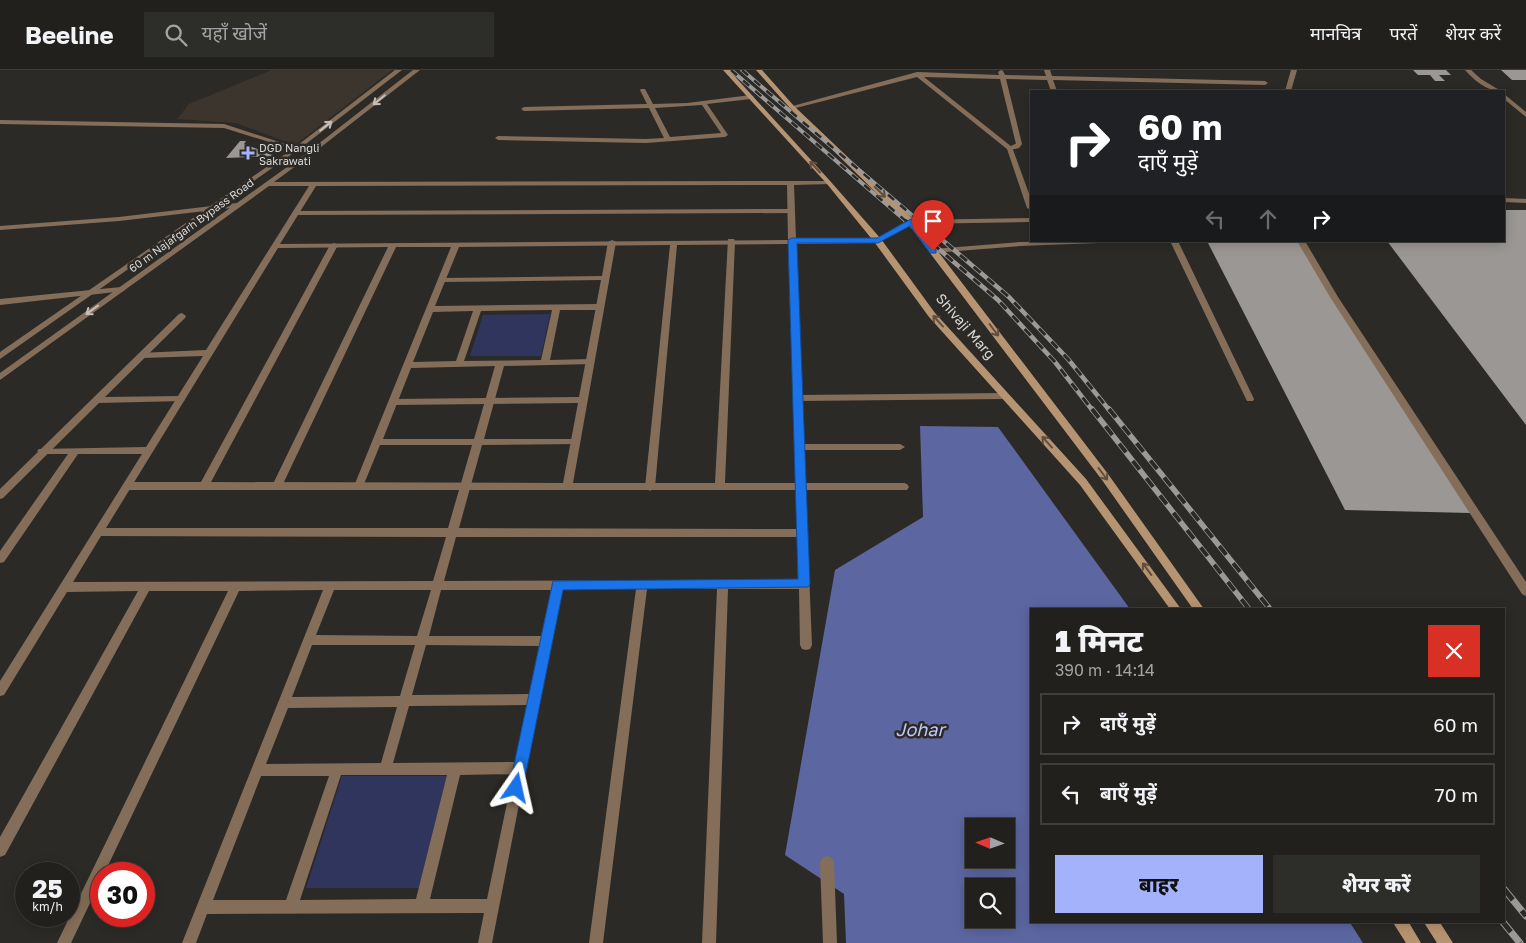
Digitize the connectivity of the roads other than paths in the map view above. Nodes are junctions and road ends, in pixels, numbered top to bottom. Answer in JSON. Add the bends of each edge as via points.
{"nodes":[{"id":1,"x":399,"y":70,"type":"edge"},
{"id":2,"x":417,"y":70,"type":"edge"},
{"id":3,"x":726,"y":70,"type":"edge"},
{"id":4,"x":759,"y":70,"type":"edge"},
{"id":5,"x":912,"y":70,"type":"edge"},
{"id":6,"x":1047,"y":70,"type":"edge"},
{"id":7,"x":1294,"y":70,"type":"edge"},
{"id":8,"x":1468,"y":70,"type":"edge"},
{"id":9,"x":1002,"y":74,"type":"edge"},
{"id":10,"x":918,"y":75,"type":"junction"},
{"id":11,"x":1050,"y":78,"type":"junction"},
{"id":12,"x":1193,"y":82,"type":"junction"},
{"id":13,"x":1264,"y":83,"type":"dead end"},
{"id":14,"x":643,"y":90,"type":"dead end"},
{"id":15,"x":1054,"y":90,"type":"edge"},
{"id":16,"x":1198,"y":90,"type":"edge"},
{"id":17,"x":1288,"y":90,"type":"edge"},
{"id":18,"x":1496,"y":90,"type":"edge"},
{"id":19,"x":751,"y":97,"type":"junction"},
{"id":20,"x":1505,"y":97,"type":"edge"},
{"id":21,"x":704,"y":104,"type":"junction"},
{"id":22,"x":653,"y":106,"type":"junction"},
{"id":23,"x":792,"y":107,"type":"junction"},
{"id":24,"x":524,"y":109,"type":"dead end"},
{"id":25,"x":1526,"y":115,"type":"edge"},
{"id":26,"x":0,"y":122,"type":"edge"},
{"id":27,"x":498,"y":138,"type":"dead end"},
{"id":28,"x":668,"y":139,"type":"junction"},
{"id":29,"x":1010,"y":148,"type":"junction"},
{"id":30,"x":296,"y":149,"type":"junction"},
{"id":31,"x":310,"y":153,"type":"junction"},
{"id":32,"x":790,"y":182,"type":"junction"},
{"id":33,"x":829,"y":182,"type":"junction"},
{"id":34,"x":267,"y":184,"type":"junction"},
{"id":35,"x":312,"y":185,"type":"junction"},
{"id":36,"x":1505,"y":200,"type":"edge"},
{"id":37,"x":1526,"y":201,"type":"edge"},
{"id":38,"x":237,"y":205,"type":"junction"},
{"id":39,"x":1030,"y":205,"type":"edge"},
{"id":40,"x":210,"y":208,"type":"junction"},
{"id":41,"x":791,"y":211,"type":"junction"},
{"id":42,"x":296,"y":213,"type":"junction"},
{"id":43,"x":1030,"y":220,"type":"edge"},
{"id":44,"x":911,"y":222,"type":"junction"},
{"id":45,"x":0,"y":228,"type":"edge"},
{"id":46,"x":792,"y":240,"type":"junction"},
{"id":47,"x":878,"y":240,"type":"junction"},
{"id":48,"x":731,"y":241,"type":"junction"},
{"id":49,"x":612,"y":242,"type":"junction"},
{"id":50,"x":674,"y":242,"type":"junction"},
{"id":51,"x":1073,"y":242,"type":"edge"},
{"id":52,"x":1174,"y":242,"type":"edge"},
{"id":53,"x":1302,"y":242,"type":"edge"},
{"id":54,"x":456,"y":244,"type":"junction"},
{"id":55,"x":334,"y":245,"type":"junction"},
{"id":56,"x":393,"y":245,"type":"junction"},
{"id":57,"x":275,"y":246,"type":"junction"},
{"id":58,"x":933,"y":251,"type":"junction"},
{"id":59,"x":606,"y":278,"type":"junction"},
{"id":60,"x":442,"y":280,"type":"junction"},
{"id":61,"x":121,"y":289,"type":"junction"},
{"id":62,"x":89,"y":292,"type":"junction"},
{"id":63,"x":0,"y":302,"type":"edge"},
{"id":64,"x":557,"y":307,"type":"junction"},
{"id":65,"x":600,"y":307,"type":"junction"},
{"id":66,"x":478,"y":308,"type":"junction"},
{"id":67,"x":430,"y":309,"type":"junction"},
{"id":68,"x":182,"y":316,"type":"dead end"},
{"id":69,"x":209,"y":353,"type":"junction"},
{"id":70,"x":142,"y":355,"type":"junction"},
{"id":71,"x":0,"y":356,"type":"edge"},
{"id":72,"x":590,"y":362,"type":"junction"},
{"id":73,"x":545,"y":363,"type":"junction"},
{"id":74,"x":459,"y":364,"type":"junction"},
{"id":75,"x":500,"y":364,"type":"junction"},
{"id":76,"x":409,"y":365,"type":"junction"},
{"id":77,"x":0,"y":377,"type":"edge"},
{"id":78,"x":1006,"y":396,"type":"junction"},
{"id":79,"x":798,"y":398,"type":"junction"},
{"id":80,"x":181,"y":399,"type":"junction"},
{"id":81,"x":1250,"y":399,"type":"dead end"},
{"id":82,"x":95,"y":400,"type":"junction"},
{"id":83,"x":583,"y":400,"type":"junction"},
{"id":84,"x":489,"y":401,"type":"junction"},
{"id":85,"x":393,"y":402,"type":"junction"},
{"id":86,"x":377,"y":442,"type":"junction"},
{"id":87,"x":478,"y":442,"type":"junction"},
{"id":88,"x":575,"y":442,"type":"junction"},
{"id":89,"x":799,"y":447,"type":"junction"},
{"id":90,"x":900,"y":447,"type":"dead end"},
{"id":91,"x":149,"y":450,"type":"junction"},
{"id":92,"x":42,"y":451,"type":"junction"},
{"id":93,"x":74,"y":451,"type":"junction"},
{"id":94,"x":127,"y":486,"type":"junction"},
{"id":95,"x":204,"y":486,"type":"junction"},
{"id":96,"x":277,"y":486,"type":"junction"},
{"id":97,"x":360,"y":486,"type":"junction"},
{"id":98,"x":465,"y":486,"type":"junction"},
{"id":99,"x":567,"y":487,"type":"junction"},
{"id":100,"x":650,"y":487,"type":"junction"},
{"id":101,"x":720,"y":487,"type":"junction"},
{"id":102,"x":801,"y":487,"type":"junction"},
{"id":103,"x":904,"y":487,"type":"dead end"},
{"id":104,"x":0,"y":495,"type":"edge"},
{"id":105,"x":99,"y":532,"type":"junction"},
{"id":106,"x":452,"y":533,"type":"junction"},
{"id":107,"x":802,"y":533,"type":"junction"},
{"id":108,"x":0,"y":559,"type":"edge"},
{"id":109,"x":642,"y":584,"type":"junction"},
{"id":110,"x":723,"y":584,"type":"junction"},
{"id":111,"x":804,"y":584,"type":"junction"},
{"id":112,"x":437,"y":585,"type":"junction"},
{"id":113,"x":558,"y":585,"type":"junction"},
{"id":114,"x":236,"y":586,"type":"junction"},
{"id":115,"x":330,"y":586,"type":"junction"},
{"id":116,"x":65,"y":587,"type":"junction"},
{"id":117,"x":146,"y":587,"type":"junction"},
{"id":118,"x":1526,"y":591,"type":"edge"},
{"id":119,"x":1175,"y":608,"type":"edge"},
{"id":120,"x":1198,"y":608,"type":"edge"},
{"id":121,"x":309,"y":640,"type":"junction"},
{"id":122,"x":422,"y":640,"type":"junction"},
{"id":123,"x":546,"y":641,"type":"junction"},
{"id":124,"x":806,"y":645,"type":"dead end"},
{"id":125,"x":0,"y":691,"type":"edge"},
{"id":126,"x":534,"y":699,"type":"junction"},
{"id":127,"x":404,"y":701,"type":"junction"},
{"id":128,"x":284,"y":703,"type":"junction"},
{"id":129,"x":520,"y":768,"type":"junction"},
{"id":130,"x":454,"y":769,"type":"junction"},
{"id":131,"x":257,"y":770,"type":"junction"},
{"id":132,"x":337,"y":770,"type":"junction"},
{"id":133,"x":385,"y":770,"type":"junction"},
{"id":134,"x":0,"y":850,"type":"edge"},
{"id":135,"x":827,"y":862,"type":"dead end"},
{"id":136,"x":291,"y":906,"type":"junction"},
{"id":137,"x":422,"y":906,"type":"junction"},
{"id":138,"x":492,"y":906,"type":"junction"},
{"id":139,"x":203,"y":907,"type":"junction"},
{"id":140,"x":1400,"y":923,"type":"edge"},
{"id":141,"x":1431,"y":923,"type":"edge"},
{"id":142,"x":64,"y":943,"type":"edge"},
{"id":143,"x":189,"y":943,"type":"edge"},
{"id":144,"x":485,"y":943,"type":"edge"},
{"id":145,"x":596,"y":943,"type":"edge"},
{"id":146,"x":709,"y":943,"type":"edge"},
{"id":147,"x":830,"y":943,"type":"edge"},
{"id":148,"x":1414,"y":943,"type":"edge"},
{"id":149,"x":1446,"y":943,"type":"edge"}],
"edges":[{"from":30,"to":1,"type":"street","name":"60 m Najafgarh Bypass Road","one_way":true},
{"from":2,"to":31,"type":"street","name":"60 m Najafgarh Bypass Road","one_way":true},
{"from":3,"to":19,"type":"main road","name":"Shivaji Marg"},
{"from":4,"to":23,"type":"main road","name":"Shivaji Marg"},
{"from":5,"to":10,"type":"street"},
{"from":6,"to":11,"type":"street"},
{"from":7,"to":17,"type":"street"},
{"from":8,"to":18,"type":"street"},
{"from":9,"to":10,"type":"street"},
{"from":9,"to":11,"type":"street"},
{"from":9,"to":29,"type":"street","via":[[1019,144]]},
{"from":10,"to":23,"type":"street"},
{"from":10,"to":29,"type":"street"},
{"from":11,"to":12,"type":"street"},
{"from":11,"to":15,"type":"street"},
{"from":12,"to":13,"type":"street"},
{"from":12,"to":16,"type":"street"},
{"from":14,"to":22,"type":"street"},
{"from":19,"to":21,"type":"street"},
{"from":33,"to":19,"type":"main road","name":"Shivaji Marg","one_way":true},
{"from":20,"to":25,"type":"street"},
{"from":21,"to":22,"type":"street"},
{"from":21,"to":28,"type":"street","via":[[725,135]]},
{"from":22,"to":24,"type":"street"},
{"from":22,"to":28,"type":"street"},
{"from":23,"to":44,"type":"main road","name":"Shivaji Marg","one_way":true},
{"from":26,"to":30,"type":"street","via":[[224,126]]},
{"from":27,"to":28,"type":"street"},
{"from":29,"to":39,"type":"street"},
{"from":30,"to":31,"type":"street"},
{"from":30,"to":40,"type":"street","name":"60 m Najafgarh Bypass Road"},
{"from":31,"to":34,"type":"street","name":"60 m Najafgarh Bypass Road"},
{"from":32,"to":33,"type":"street"},
{"from":32,"to":35,"type":"street"},
{"from":32,"to":41,"type":"street"},
{"from":33,"to":47,"type":"main road","name":"Shivaji Marg"},
{"from":34,"to":35,"type":"street"},
{"from":34,"to":38,"type":"street","name":"60 m Najafgarh Bypass Road"},
{"from":35,"to":42,"type":"street"},
{"from":36,"to":37,"type":"street"},
{"from":38,"to":40,"type":"street"},
{"from":38,"to":61,"type":"street","name":"60 m Najafgarh Bypass Road"},
{"from":40,"to":45,"type":"street"},
{"from":40,"to":62,"type":"street","name":"60 m Najafgarh Bypass Road"},
{"from":41,"to":42,"type":"street"},
{"from":41,"to":46,"type":"street"},
{"from":42,"to":57,"type":"street"},
{"from":43,"to":44,"type":"street"},
{"from":44,"to":47,"type":"street"},
{"from":44,"to":58,"type":"main road","name":"Shivaji Marg"},
{"from":46,"to":47,"type":"street"},
{"from":46,"to":48,"type":"street"},
{"from":46,"to":79,"type":"street"},
{"from":78,"to":47,"type":"main road","name":"Shivaji Marg","one_way":true,"via":[[932,315]]},
{"from":48,"to":50,"type":"street"},
{"from":48,"to":101,"type":"street"},
{"from":49,"to":50,"type":"street"},
{"from":49,"to":54,"type":"street"},
{"from":49,"to":59,"type":"street"},
{"from":50,"to":100,"type":"street"},
{"from":51,"to":58,"type":"street"},
{"from":52,"to":81,"type":"street"},
{"from":53,"to":118,"type":"street"},
{"from":54,"to":56,"type":"street"},
{"from":54,"to":60,"type":"street"},
{"from":55,"to":56,"type":"street"},
{"from":55,"to":57,"type":"street"},
{"from":55,"to":95,"type":"street"},
{"from":56,"to":96,"type":"street"},
{"from":57,"to":69,"type":"street"},
{"from":58,"to":120,"type":"main road","name":"Shivaji Marg","one_way":true,"via":[[1105,477]]},
{"from":59,"to":60,"type":"street"},
{"from":59,"to":65,"type":"street"},
{"from":60,"to":67,"type":"street"},
{"from":61,"to":62,"type":"street"},
{"from":61,"to":77,"type":"street","name":"60 m Najafgarh Bypass Road","one_way":true},
{"from":62,"to":63,"type":"street"},
{"from":62,"to":71,"type":"street","name":"60 m Najafgarh Bypass Road"},
{"from":64,"to":65,"type":"street"},
{"from":64,"to":66,"type":"street"},
{"from":64,"to":73,"type":"street"},
{"from":65,"to":72,"type":"street"},
{"from":66,"to":67,"type":"street"},
{"from":66,"to":74,"type":"street"},
{"from":67,"to":76,"type":"street"},
{"from":68,"to":70,"type":"street"},
{"from":69,"to":70,"type":"street"},
{"from":69,"to":80,"type":"street"},
{"from":70,"to":82,"type":"street"},
{"from":72,"to":73,"type":"street"},
{"from":72,"to":83,"type":"street"},
{"from":73,"to":75,"type":"street"},
{"from":74,"to":75,"type":"street"},
{"from":74,"to":76,"type":"street"},
{"from":75,"to":84,"type":"street"},
{"from":76,"to":85,"type":"street"},
{"from":78,"to":79,"type":"street"},
{"from":119,"to":78,"type":"main road","name":"Shivaji Marg","one_way":true,"via":[[1083,482]]},
{"from":79,"to":89,"type":"street"},
{"from":80,"to":82,"type":"street"},
{"from":80,"to":91,"type":"street"},
{"from":82,"to":92,"type":"street"},
{"from":83,"to":84,"type":"street"},
{"from":83,"to":88,"type":"street"},
{"from":84,"to":85,"type":"street"},
{"from":84,"to":87,"type":"street"},
{"from":85,"to":86,"type":"street"},
{"from":86,"to":87,"type":"street"},
{"from":86,"to":97,"type":"street"},
{"from":87,"to":88,"type":"street"},
{"from":87,"to":98,"type":"street"},
{"from":88,"to":99,"type":"street"},
{"from":89,"to":90,"type":"street"},
{"from":89,"to":102,"type":"street"},
{"from":91,"to":93,"type":"street"},
{"from":91,"to":94,"type":"street"},
{"from":92,"to":93,"type":"street"},
{"from":92,"to":104,"type":"street"},
{"from":93,"to":108,"type":"street"},
{"from":94,"to":95,"type":"street"},
{"from":94,"to":105,"type":"street"},
{"from":95,"to":96,"type":"street"},
{"from":96,"to":97,"type":"street"},
{"from":97,"to":98,"type":"street"},
{"from":98,"to":99,"type":"street"},
{"from":98,"to":106,"type":"street"},
{"from":99,"to":100,"type":"street"},
{"from":100,"to":101,"type":"street"},
{"from":101,"to":102,"type":"street"},
{"from":102,"to":103,"type":"street"},
{"from":102,"to":107,"type":"street"},
{"from":105,"to":106,"type":"street"},
{"from":105,"to":116,"type":"street"},
{"from":106,"to":107,"type":"street"},
{"from":106,"to":112,"type":"street"},
{"from":107,"to":111,"type":"street"},
{"from":109,"to":110,"type":"street"},
{"from":109,"to":113,"type":"street"},
{"from":109,"to":145,"type":"street"},
{"from":110,"to":111,"type":"street"},
{"from":110,"to":146,"type":"street"},
{"from":111,"to":124,"type":"street"},
{"from":112,"to":113,"type":"street"},
{"from":112,"to":115,"type":"street"},
{"from":112,"to":122,"type":"street"},
{"from":113,"to":123,"type":"street"},
{"from":114,"to":115,"type":"street"},
{"from":114,"to":117,"type":"street"},
{"from":114,"to":142,"type":"street"},
{"from":115,"to":121,"type":"street"},
{"from":116,"to":117,"type":"street"},
{"from":116,"to":125,"type":"street"},
{"from":117,"to":134,"type":"street"},
{"from":121,"to":122,"type":"street"},
{"from":121,"to":128,"type":"street"},
{"from":122,"to":123,"type":"street"},
{"from":122,"to":127,"type":"street"},
{"from":123,"to":126,"type":"street"},
{"from":126,"to":127,"type":"street"},
{"from":126,"to":129,"type":"street"},
{"from":127,"to":128,"type":"street"},
{"from":127,"to":133,"type":"street"},
{"from":128,"to":131,"type":"street"},
{"from":129,"to":130,"type":"street"},
{"from":129,"to":138,"type":"street"},
{"from":130,"to":133,"type":"street"},
{"from":130,"to":137,"type":"street"},
{"from":131,"to":132,"type":"street"},
{"from":131,"to":139,"type":"street"},
{"from":132,"to":133,"type":"street"},
{"from":132,"to":136,"type":"street"},
{"from":135,"to":147,"type":"street"},
{"from":136,"to":137,"type":"street"},
{"from":136,"to":139,"type":"street"},
{"from":137,"to":138,"type":"street"},
{"from":138,"to":144,"type":"street"},
{"from":139,"to":143,"type":"street"},
{"from":140,"to":148,"type":"main road"},
{"from":141,"to":149,"type":"main road"}]}
